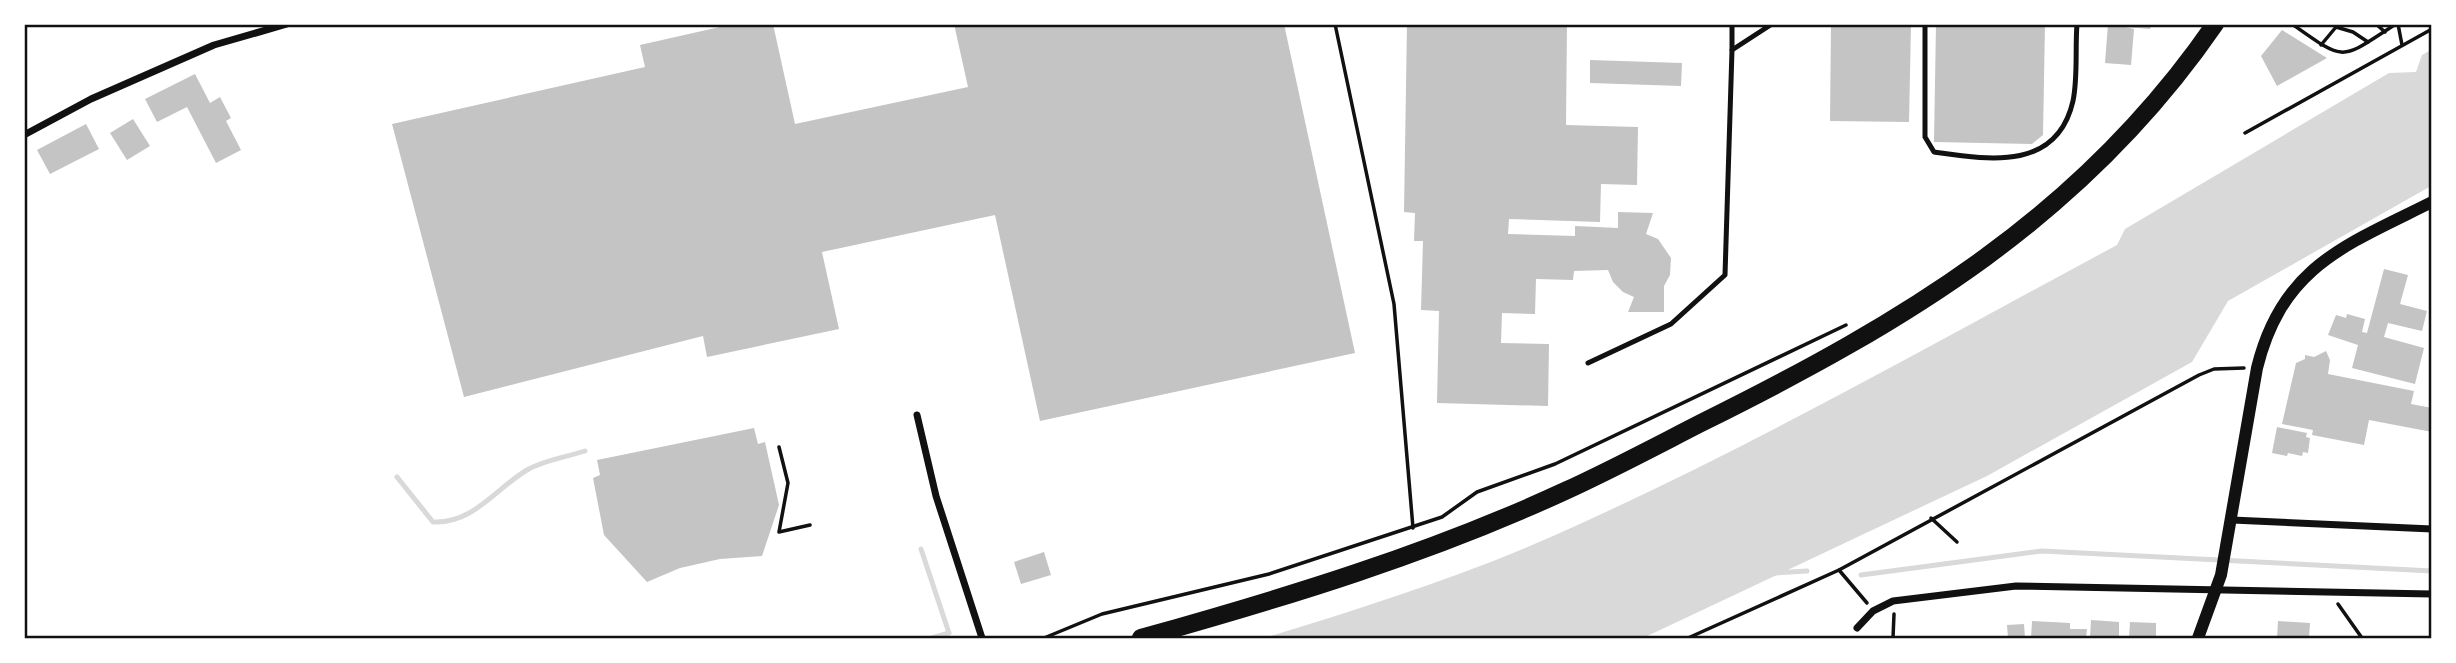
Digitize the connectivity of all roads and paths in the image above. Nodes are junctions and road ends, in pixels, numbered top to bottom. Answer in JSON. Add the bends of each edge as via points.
{"nodes":[{"id":1,"x":287,"y":24,"type":"edge"},
{"id":2,"x":1335,"y":24,"type":"edge"},
{"id":3,"x":1732,"y":24,"type":"edge"},
{"id":4,"x":1772,"y":24,"type":"edge"},
{"id":5,"x":1925,"y":24,"type":"edge"},
{"id":6,"x":2077,"y":24,"type":"edge"},
{"id":7,"x":2215,"y":24,"type":"edge"},
{"id":8,"x":2292,"y":24,"type":"edge"},
{"id":9,"x":2330,"y":24,"type":"edge"},
{"id":10,"x":2376,"y":24,"type":"edge"},
{"id":11,"x":2397,"y":24,"type":"edge"},
{"id":12,"x":2337,"y":26,"type":"edge"},
{"id":13,"x":2431,"y":29,"type":"edge"},
{"id":14,"x":2385,"y":32,"type":"junction"},
{"id":15,"x":2368,"y":42,"type":"junction"},
{"id":16,"x":2321,"y":45,"type":"junction"},
{"id":17,"x":2402,"y":45,"type":"junction"},
{"id":18,"x":1732,"y":50,"type":"junction"},
{"id":19,"x":2245,"y":133,"type":"dead end"},
{"id":20,"x":24,"y":135,"type":"edge"},
{"id":21,"x":2431,"y":202,"type":"edge"},
{"id":22,"x":1852,"y":322,"type":"dead end"},
{"id":23,"x":1588,"y":363,"type":"dead end"},
{"id":24,"x":2258,"y":368,"type":"junction"},
{"id":25,"x":917,"y":415,"type":"dead end"},
{"id":26,"x":779,"y":447,"type":"dead end"},
{"id":27,"x":1931,"y":518,"type":"junction"},
{"id":28,"x":2232,"y":520,"type":"junction"},
{"id":29,"x":810,"y":525,"type":"dead end"},
{"id":30,"x":1413,"y":528,"type":"junction"},
{"id":31,"x":2431,"y":529,"type":"edge"},
{"id":32,"x":1957,"y":542,"type":"dead end"},
{"id":33,"x":1839,"y":570,"type":"junction"},
{"id":34,"x":2331,"y":590,"type":"junction"},
{"id":35,"x":2215,"y":591,"type":"junction"},
{"id":36,"x":2431,"y":594,"type":"edge"},
{"id":37,"x":1894,"y":601,"type":"junction"},
{"id":38,"x":1873,"y":611,"type":"junction"},
{"id":39,"x":1857,"y":628,"type":"dead end"},
{"id":40,"x":982,"y":639,"type":"edge"},
{"id":41,"x":1044,"y":639,"type":"edge"},
{"id":42,"x":1141,"y":639,"type":"edge"},
{"id":43,"x":1688,"y":639,"type":"edge"},
{"id":44,"x":1894,"y":639,"type":"edge"},
{"id":45,"x":2198,"y":639,"type":"edge"},
{"id":46,"x":2362,"y":639,"type":"edge"}],
"edges":[{"from":1,"to":20,"type":"street","via":[[214,45]]},
{"from":2,"to":30,"type":"path","via":[[1394,304]]},
{"from":3,"to":18,"type":"lane"},
{"from":4,"to":18,"type":"lane"},
{"from":5,"to":6,"type":"lane","via":[[1925,138],[1934,152],[2012,158],[2032,155],[2064,127],[2073,99]]},
{"from":7,"to":42,"type":"main road","via":[[2156,101],[2058,201],[2002,247],[1900,317],[1564,492],[1348,576]]},
{"from":8,"to":16,"type":"path"},
{"from":9,"to":12,"type":"path"},
{"from":10,"to":14,"type":"path"},
{"from":11,"to":14,"type":"path"},
{"from":11,"to":17,"type":"path"},
{"from":12,"to":15,"type":"path"},
{"from":12,"to":16,"type":"path"},
{"from":13,"to":17,"type":"path"},
{"from":14,"to":15,"type":"path"},
{"from":15,"to":16,"type":"path","via":[[2352,52],[2334,53]]},
{"from":17,"to":19,"type":"path"},
{"from":18,"to":23,"type":"lane","via":[[1725,275],[1671,324]]},
{"from":21,"to":24,"type":"street","via":[[2360,238],[2296,285],[2277,309],[2265,335]]},
{"from":22,"to":30,"type":"path","via":[[1555,464],[1477,492],[1442,517]]},
{"from":24,"to":27,"type":"path","via":[[2199,374]]},
{"from":24,"to":28,"type":"street"},
{"from":25,"to":40,"type":"street","via":[[936,496]]},
{"from":26,"to":29,"type":"path","via":[[788,483],[779,532]]},
{"from":27,"to":32,"type":"path"},
{"from":27,"to":33,"type":"path"},
{"from":28,"to":31,"type":"street"},
{"from":28,"to":35,"type":"street"},
{"from":30,"to":41,"type":"path","via":[[1269,574],[1102,614]]},
{"from":33,"to":38,"type":"path"},
{"from":33,"to":43,"type":"path"},
{"from":34,"to":35,"type":"street"},
{"from":34,"to":36,"type":"street"},
{"from":34,"to":46,"type":"path"},
{"from":35,"to":37,"type":"street","via":[[2016,586]]},
{"from":35,"to":45,"type":"street"},
{"from":37,"to":38,"type":"street"},
{"from":37,"to":44,"type":"path"},
{"from":38,"to":39,"type":"street"}]}
